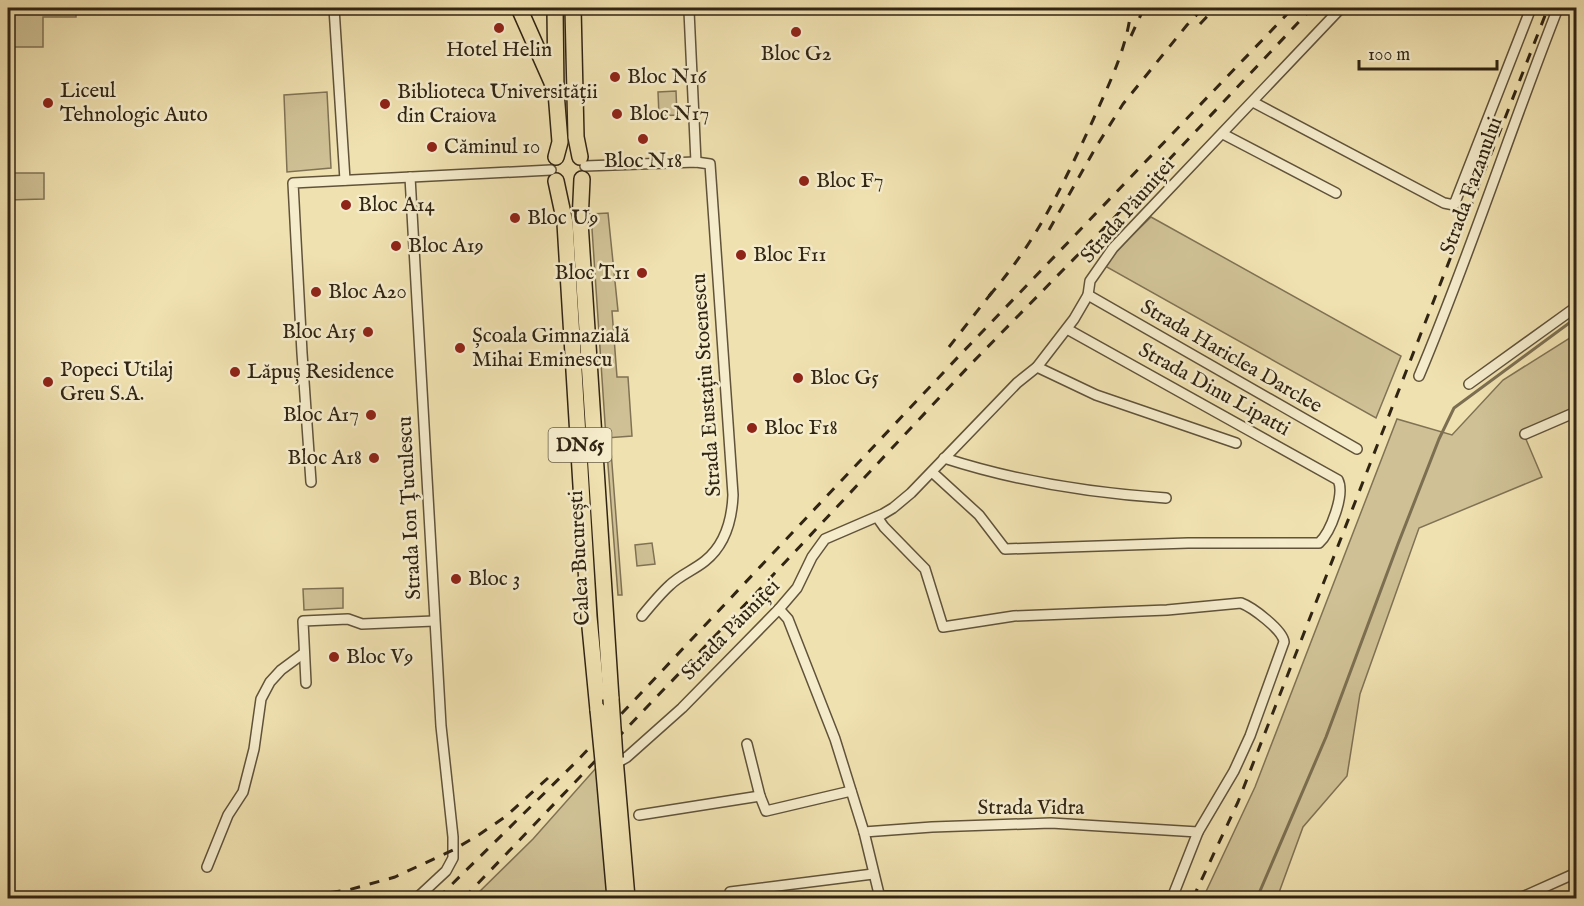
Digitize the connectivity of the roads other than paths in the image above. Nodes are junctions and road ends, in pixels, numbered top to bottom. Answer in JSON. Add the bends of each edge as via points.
{"nodes":[{"id":1,"x":334,"y":8,"type":"edge"},
{"id":2,"x":519,"y":8,"type":"edge"},
{"id":3,"x":555,"y":8,"type":"edge"},
{"id":4,"x":573,"y":8,"type":"edge"},
{"id":5,"x":586,"y":8,"type":"edge"},
{"id":6,"x":692,"y":8,"type":"edge"},
{"id":7,"x":1341,"y":8,"type":"edge"},
{"id":8,"x":1531,"y":8,"type":"edge"},
{"id":9,"x":1558,"y":8,"type":"edge"},
{"id":10,"x":574,"y":26,"type":"junction"},
{"id":11,"x":556,"y":92,"type":"junction"},
{"id":12,"x":1253,"y":102,"type":"junction"},
{"id":13,"x":1223,"y":134,"type":"junction"},
{"id":14,"x":696,"y":162,"type":"junction"},
{"id":15,"x":582,"y":167,"type":"junction"},
{"id":16,"x":554,"y":169,"type":"junction"},
{"id":17,"x":410,"y":177,"type":"junction"},
{"id":18,"x":345,"y":180,"type":"junction"},
{"id":19,"x":1336,"y":193,"type":"dead end"},
{"id":20,"x":1088,"y":295,"type":"junction"},
{"id":21,"x":1576,"y":307,"type":"edge"},
{"id":22,"x":1067,"y":329,"type":"junction"},
{"id":23,"x":1037,"y":367,"type":"junction"},
{"id":24,"x":1419,"y":376,"type":"dead end"},
{"id":25,"x":1469,"y":384,"type":"dead end"},
{"id":26,"x":1576,"y":412,"type":"edge"},
{"id":27,"x":1525,"y":434,"type":"dead end"},
{"id":28,"x":1236,"y":443,"type":"dead end"},
{"id":29,"x":1357,"y":449,"type":"dead end"},
{"id":30,"x":944,"y":458,"type":"junction"},
{"id":31,"x":932,"y":472,"type":"junction"},
{"id":32,"x":311,"y":482,"type":"dead end"},
{"id":33,"x":1166,"y":498,"type":"dead end"},
{"id":34,"x":877,"y":517,"type":"junction"},
{"id":35,"x":778,"y":609,"type":"junction"},
{"id":36,"x":642,"y":616,"type":"dead end"},
{"id":37,"x":434,"y":621,"type":"junction"},
{"id":38,"x":599,"y":642,"type":"junction"},
{"id":39,"x":304,"y":653,"type":"junction"},
{"id":40,"x":306,"y":683,"type":"dead end"},
{"id":41,"x":747,"y":744,"type":"dead end"},
{"id":42,"x":609,"y":762,"type":"junction"},
{"id":43,"x":851,"y":791,"type":"junction"},
{"id":44,"x":760,"y":796,"type":"junction"},
{"id":45,"x":639,"y":815,"type":"dead end"},
{"id":46,"x":864,"y":832,"type":"junction"},
{"id":47,"x":1198,"y":832,"type":"junction"},
{"id":48,"x":207,"y":867,"type":"dead end"},
{"id":49,"x":1576,"y":873,"type":"edge"},
{"id":50,"x":873,"y":874,"type":"junction"},
{"id":51,"x":730,"y":892,"type":"dead end"},
{"id":52,"x":617,"y":897,"type":"edge"},
{"id":53,"x":879,"y":897,"type":"edge"},
{"id":54,"x":1173,"y":897,"type":"edge"},
{"id":55,"x":417,"y":898,"type":"edge"},
{"id":56,"x":1520,"y":898,"type":"edge"}],
"edges":[{"from":1,"to":18,"type":"street"},
{"from":2,"to":11,"type":"main road"},
{"from":3,"to":11,"type":"main road","name":"Calea București","number":"DN65"},
{"from":4,"to":10,"type":"main road","name":"Calea București","number":"DN65"},
{"from":5,"to":10,"type":"main road"},
{"from":6,"to":14,"type":"street","via":[[689,11]]},
{"from":7,"to":12,"type":"street","name":"Strada Păuniței"},
{"from":8,"to":12,"type":"street","via":[[1454,205]]},
{"from":9,"to":24,"type":"street","name":"Strada Fazanului"},
{"from":10,"to":15,"type":"main road","name":"Calea București","number":"DN65","via":[[576,137]]},
{"from":11,"to":16,"type":"main road","name":"Calea București","number":"DN65","via":[[560,142]]},
{"from":12,"to":13,"type":"street","name":"Strada Păuniței"},
{"from":13,"to":19,"type":"street"},
{"from":13,"to":20,"type":"street","name":"Strada Păuniței","via":[[1113,248],[1090,281]]},
{"from":14,"to":15,"type":"street"},
{"from":14,"to":36,"type":"street","name":"Strada Eustațiu Stoenescu","via":[[710,164],[732,511],[728,528],[715,550],[672,584]]},
{"from":15,"to":16,"type":"main road","via":[[569,152],[562,153]]},
{"from":15,"to":16,"type":"main road","via":[[575,184],[567,186]]},
{"from":15,"to":38,"type":"main road","name":"Calea București","number":"DN65","via":[[580,222]]},
{"from":16,"to":17,"type":"street"},
{"from":16,"to":38,"type":"main road","name":"Calea București","number":"DN65","via":[[565,223]]},
{"from":17,"to":18,"type":"street"},
{"from":17,"to":37,"type":"street","name":"Strada Ion Țuculescu"},
{"from":18,"to":32,"type":"street","via":[[293,183]]},
{"from":20,"to":22,"type":"street","name":"Strada Păuniței"},
{"from":20,"to":29,"type":"street","name":"Strada Hariclea Darclee"},
{"from":21,"to":25,"type":"street"},
{"from":22,"to":23,"type":"street","name":"Strada Păuniței"},
{"from":22,"to":31,"type":"street","name":"Strada Dinu Lipatti","via":[[1338,480],[1339,501],[1327,536],[1319,543],[1005,549],[979,515]]},
{"from":23,"to":28,"type":"street","via":[[1096,395]]},
{"from":23,"to":30,"type":"street","name":"Strada Păuniței","via":[[1017,382]]},
{"from":26,"to":27,"type":"street"},
{"from":30,"to":31,"type":"street","name":"Strada Păuniței"},
{"from":30,"to":33,"type":"street","via":[[1010,478],[1116,495]]},
{"from":31,"to":34,"type":"street","name":"Strada Păuniței","via":[[893,508]]},
{"from":34,"to":35,"type":"street","name":"Strada Păuniței","via":[[825,539],[797,588]]},
{"from":34,"to":47,"type":"street","via":[[925,569],[943,627],[1014,616],[1241,603],[1252,607],[1280,631],[1284,642],[1250,736]]},
{"from":35,"to":42,"type":"street","name":"Strada Păuniței","via":[[682,708]]},
{"from":35,"to":43,"type":"street","via":[[788,620]]},
{"from":37,"to":39,"type":"street","via":[[303,621]]},
{"from":37,"to":55,"type":"street","name":"Strada Ion Țuculescu","via":[[453,858],[450,866]]},
{"from":38,"to":42,"type":"main road","name":"Calea București","number":"DN65","bridge":true,"via":[[598,710]]},
{"from":38,"to":42,"type":"main road","name":"Calea București","number":"DN65","bridge":true,"via":[[611,699]]},
{"from":39,"to":40,"type":"street"},
{"from":39,"to":48,"type":"street","via":[[281,670],[261,699],[245,784]]},
{"from":41,"to":44,"type":"street"},
{"from":42,"to":52,"type":"main road","name":"Calea București","number":"DN65"},
{"from":43,"to":44,"type":"street","via":[[766,811]]},
{"from":43,"to":46,"type":"street"},
{"from":44,"to":45,"type":"street"},
{"from":46,"to":47,"type":"street","name":"Strada Vidra","via":[[1051,824]]},
{"from":46,"to":50,"type":"street"},
{"from":47,"to":54,"type":"street"},
{"from":49,"to":56,"type":"street"},
{"from":50,"to":51,"type":"street"},
{"from":50,"to":53,"type":"street"},
{"from":53,"to":54,"type":"street"}]}
